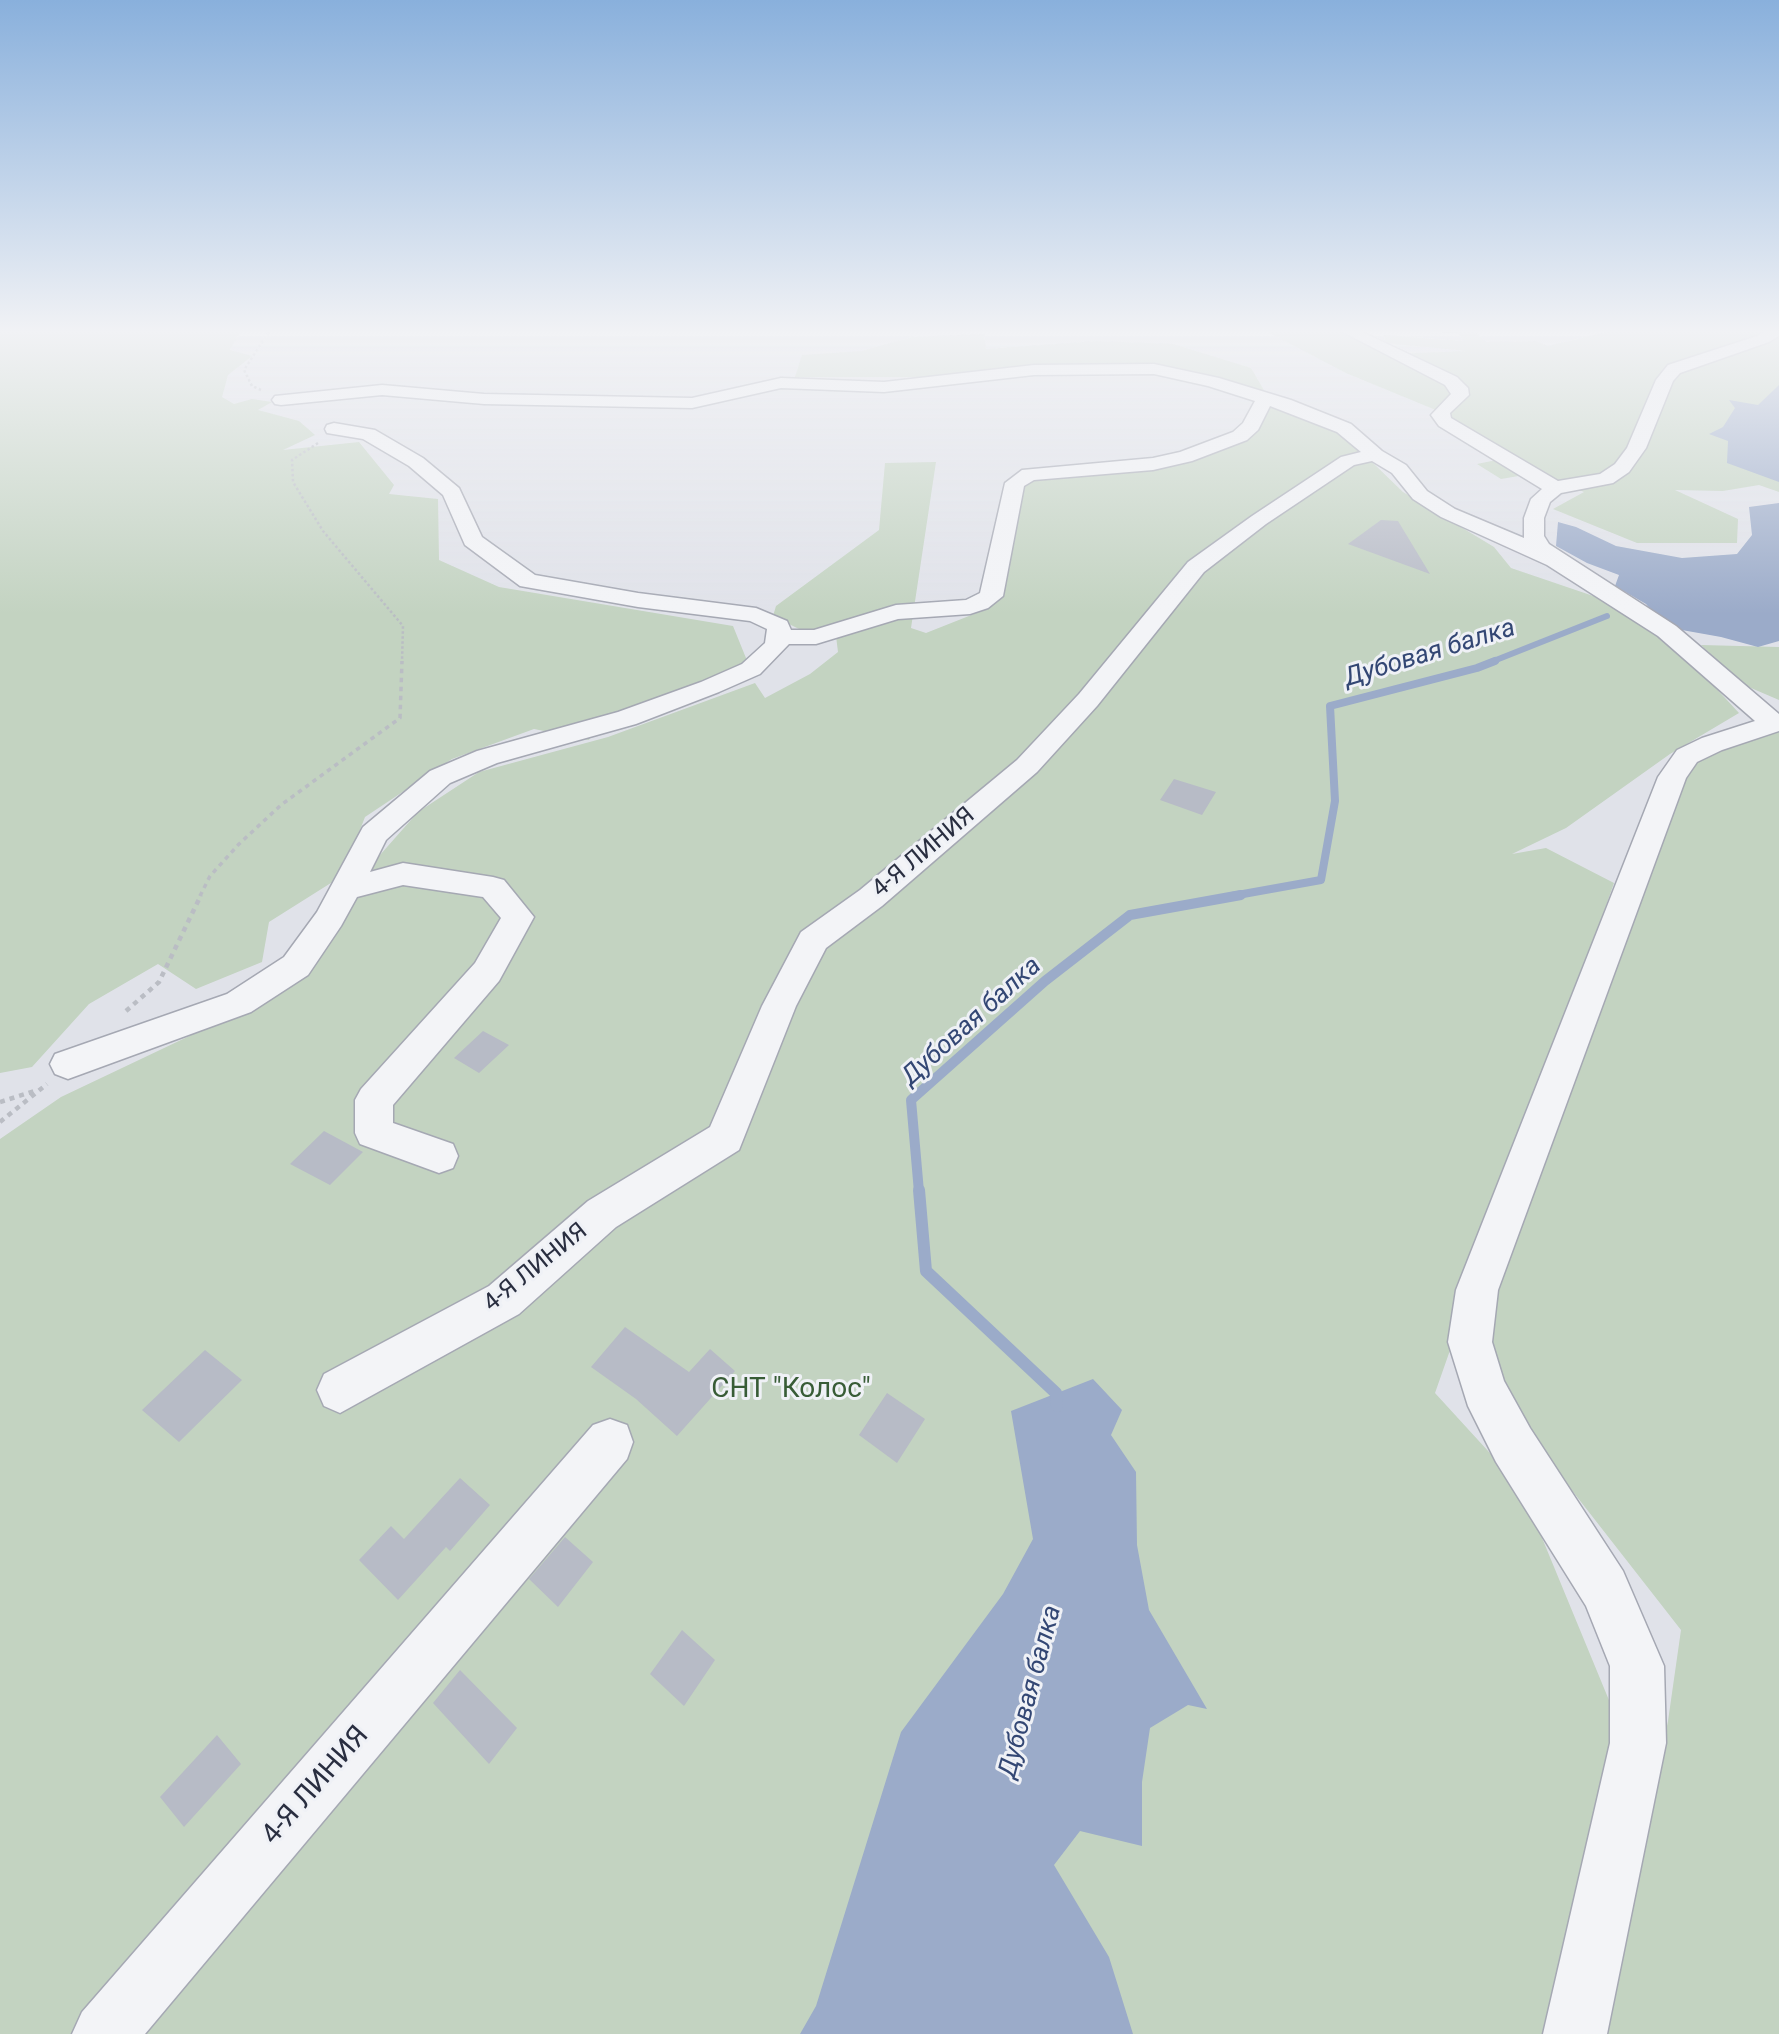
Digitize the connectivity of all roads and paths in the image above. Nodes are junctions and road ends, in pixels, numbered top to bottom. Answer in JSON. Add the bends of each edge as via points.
{"nodes":[{"id":1,"x":1252,"y":425,"type":"edge"},
{"id":2,"x":1336,"y":425,"type":"edge"},
{"id":3,"x":1450,"y":425,"type":"edge"},
{"id":4,"x":1646,"y":425,"type":"edge"},
{"id":5,"x":334,"y":429,"type":"joint"},
{"id":6,"x":1375,"y":455,"type":"junction"},
{"id":7,"x":1555,"y":488,"type":"junction"},
{"id":8,"x":1555,"y":560,"type":"junction"},
{"id":9,"x":786,"y":637,"type":"dead end"},
{"id":10,"x":1777,"y":723,"type":"edge"},
{"id":11,"x":345,"y":889,"type":"junction"},
{"id":12,"x":120,"y":1016,"type":"dead end"},
{"id":13,"x":68,"y":1064,"type":"joint"},
{"id":14,"x":42,"y":1089,"type":"junction"},
{"id":15,"x":0,"y":1102,"type":"edge"},
{"id":16,"x":0,"y":1122,"type":"edge"},
{"id":17,"x":439,"y":1156,"type":"dead end"},
{"id":18,"x":340,"y":1390,"type":"dead end"},
{"id":19,"x":610,"y":1442,"type":"dead end"},
{"id":20,"x":104,"y":2034,"type":"edge"},
{"id":21,"x":1575,"y":2034,"type":"edge"}],
"edges":[{"from":1,"to":9,"type":"street","via":[[1240,436],[1185,457],[1029,474],[1015,483],[991,596],[980,603],[896,611],[816,637]]},
{"from":2,"to":6,"type":"street"},
{"from":3,"to":7,"type":"street"},
{"from":4,"to":7,"type":"street","via":[[1622,468],[1606,479]]},
{"from":5,"to":11,"type":"street","via":[[368,434],[416,463],[452,492],[473,541],[528,581],[756,615],[779,626],[777,645],[751,669],[627,718],[487,757],[440,777],[374,834]]},
{"from":5,"to":12,"type":"path","via":[[292,460],[293,482],[323,531],[403,626],[400,718],[281,804],[239,844],[210,876],[159,982]]},
{"from":6,"to":8,"type":"street","via":[[1399,469],[1420,495],[1448,513]]},
{"from":6,"to":18,"type":"street","name":"4-Я ЛИНИЯ","via":[[1349,461],[1196,567],[1088,700],[1027,766],[871,898],[813,940],[779,1006],[724,1138],[602,1214],[504,1300]]},
{"from":7,"to":8,"type":"street","via":[[1541,499],[1533,536]]},
{"from":8,"to":10,"type":"street","via":[[1667,631]]},
{"from":10,"to":21,"type":"street","via":[[1687,756],[1672,777],[1477,1290],[1470,1342],[1484,1390],[1513,1445],[1605,1589],[1637,1666],[1638,1743]]},
{"from":11,"to":13,"type":"street","via":[[296,967],[239,1003]]},
{"from":11,"to":17,"type":"street","via":[[403,874],[429,876],[493,888],[519,917],[487,972],[374,1100],[374,1133]]},
{"from":13,"to":14,"type":"path"},
{"from":14,"to":15,"type":"path"},
{"from":14,"to":16,"type":"path"},
{"from":19,"to":20,"type":"street","name":"4-Я ЛИНИЯ"}]}
